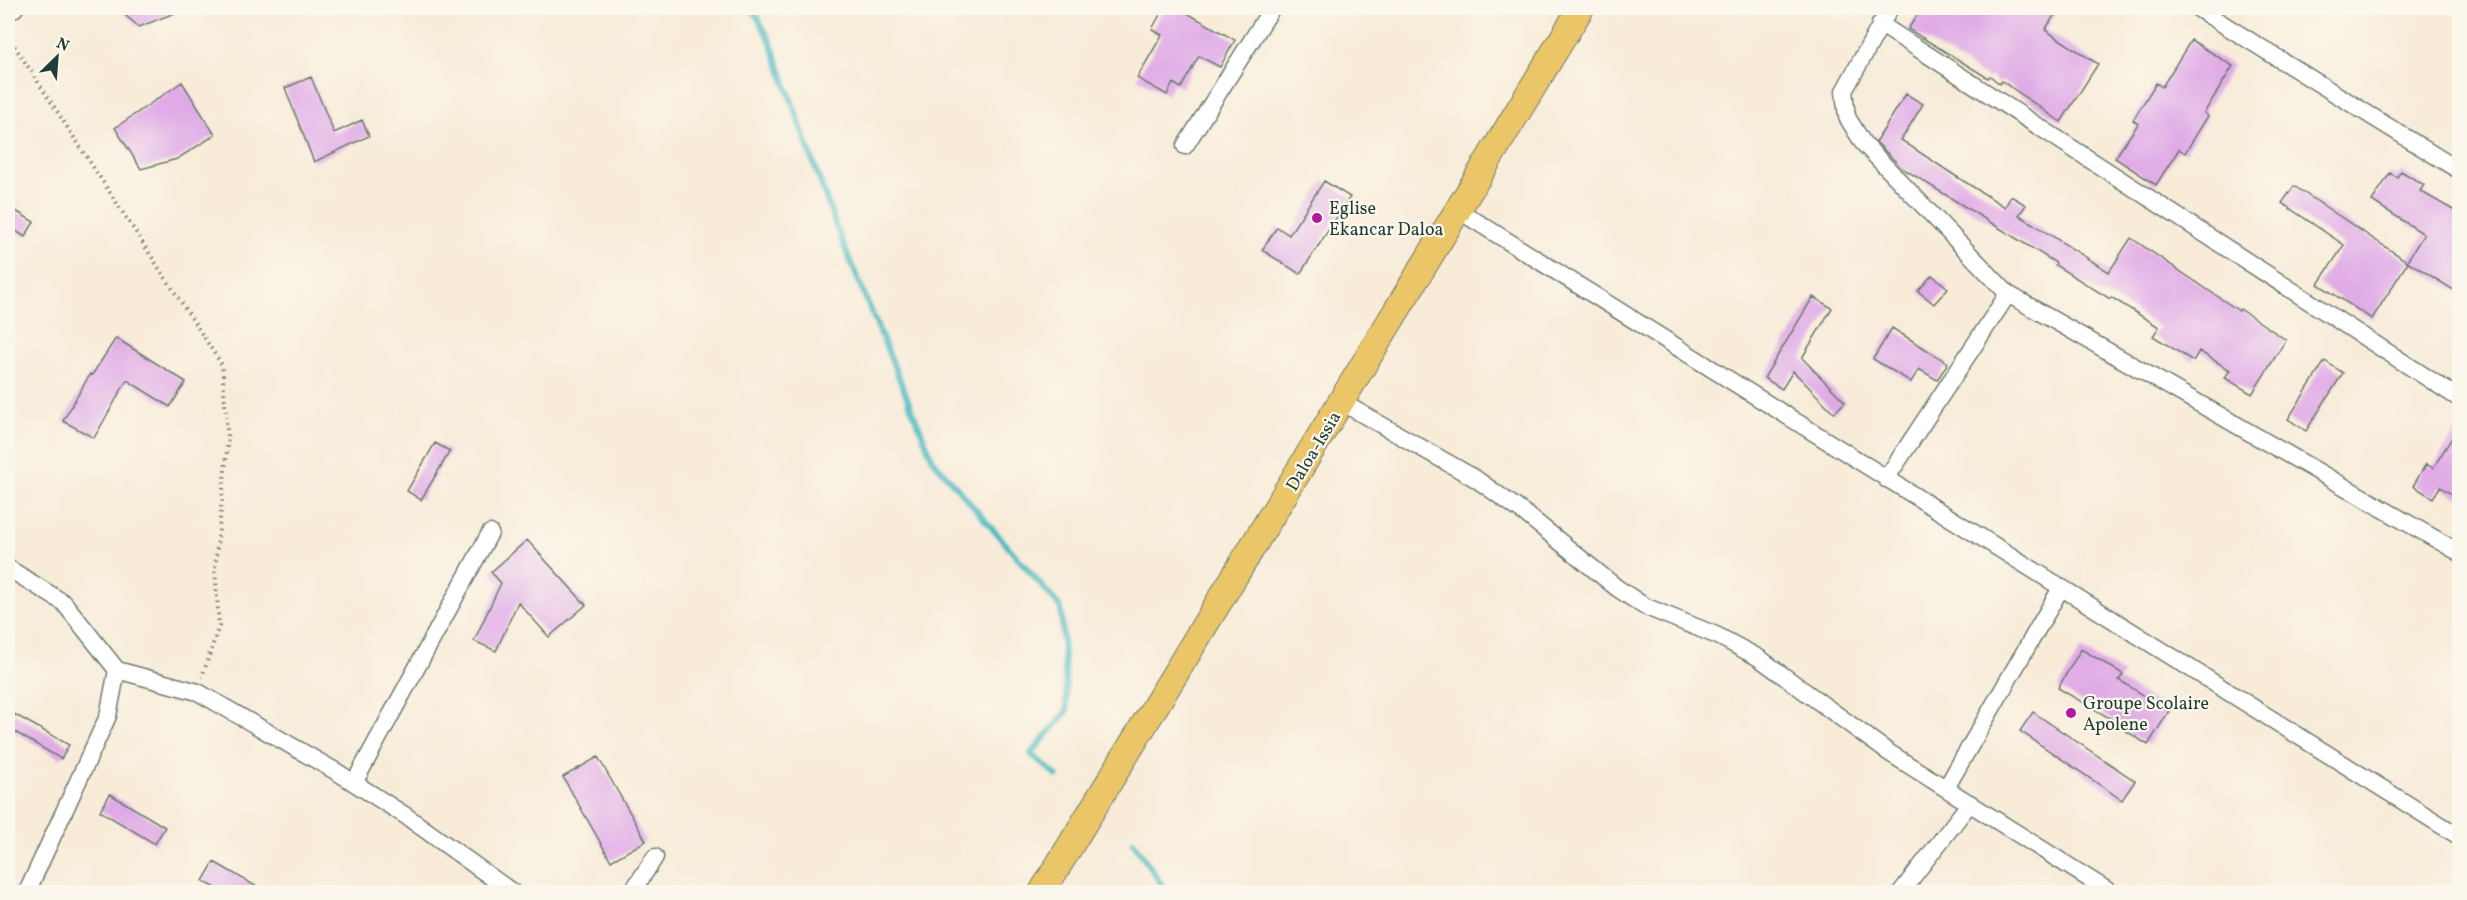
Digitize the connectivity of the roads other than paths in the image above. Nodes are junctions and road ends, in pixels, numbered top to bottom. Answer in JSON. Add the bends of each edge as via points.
{"nodes":[{"id":1,"x":15,"y":8,"type":"edge"},
{"id":2,"x":1272,"y":8,"type":"edge"},
{"id":3,"x":1581,"y":8,"type":"edge"},
{"id":4,"x":1890,"y":8,"type":"edge"},
{"id":5,"x":2197,"y":8,"type":"edge"},
{"id":6,"x":8,"y":13,"type":"edge"},
{"id":7,"x":1880,"y":24,"type":"junction"},
{"id":8,"x":1185,"y":146,"type":"dead end"},
{"id":9,"x":2460,"y":171,"type":"edge"},
{"id":10,"x":1458,"y":210,"type":"junction"},
{"id":11,"x":2008,"y":294,"type":"junction"},
{"id":12,"x":2460,"y":399,"type":"edge"},
{"id":13,"x":1342,"y":403,"type":"junction"},
{"id":14,"x":1886,"y":479,"type":"junction"},
{"id":15,"x":490,"y":533,"type":"dead end"},
{"id":16,"x":2460,"y":553,"type":"edge"},
{"id":17,"x":8,"y":568,"type":"edge"},
{"id":18,"x":2061,"y":588,"type":"junction"},
{"id":19,"x":117,"y":670,"type":"junction"},
{"id":20,"x":354,"y":783,"type":"junction"},
{"id":21,"x":1946,"y":788,"type":"junction"},
{"id":22,"x":1970,"y":803,"type":"junction"},
{"id":23,"x":2460,"y":837,"type":"edge"},
{"id":24,"x":655,"y":857,"type":"dead end"},
{"id":25,"x":27,"y":892,"type":"edge"},
{"id":26,"x":512,"y":892,"type":"edge"},
{"id":27,"x":633,"y":892,"type":"edge"},
{"id":28,"x":1042,"y":892,"type":"edge"},
{"id":29,"x":1901,"y":892,"type":"edge"},
{"id":30,"x":2110,"y":892,"type":"edge"}],
"edges":[{"from":1,"to":6,"type":"street"},
{"from":2,"to":8,"type":"street"},
{"from":3,"to":10,"type":"main road","name":"Daloa-Issia"},
{"from":4,"to":7,"type":"street"},
{"from":5,"to":9,"type":"street"},
{"from":7,"to":11,"type":"street","via":[[1844,91],[1847,117],[1863,143]]},
{"from":7,"to":12,"type":"street"},
{"from":10,"to":13,"type":"main road","name":"Daloa-Issia"},
{"from":10,"to":14,"type":"street"},
{"from":11,"to":14,"type":"street"},
{"from":11,"to":16,"type":"street"},
{"from":13,"to":21,"type":"street","via":[[1476,479],[1644,606],[1718,636],[1758,658],[1888,752]]},
{"from":13,"to":28,"type":"main road","name":"Daloa-Issia"},
{"from":14,"to":18,"type":"street"},
{"from":15,"to":20,"type":"street"},
{"from":17,"to":19,"type":"street","via":[[64,603]]},
{"from":18,"to":21,"type":"street"},
{"from":18,"to":23,"type":"street"},
{"from":19,"to":20,"type":"street","via":[[198,692]]},
{"from":19,"to":25,"type":"street","via":[[108,716]]},
{"from":20,"to":26,"type":"street"},
{"from":21,"to":22,"type":"street"},
{"from":22,"to":29,"type":"street"},
{"from":22,"to":30,"type":"street"},
{"from":24,"to":27,"type":"street"}]}
